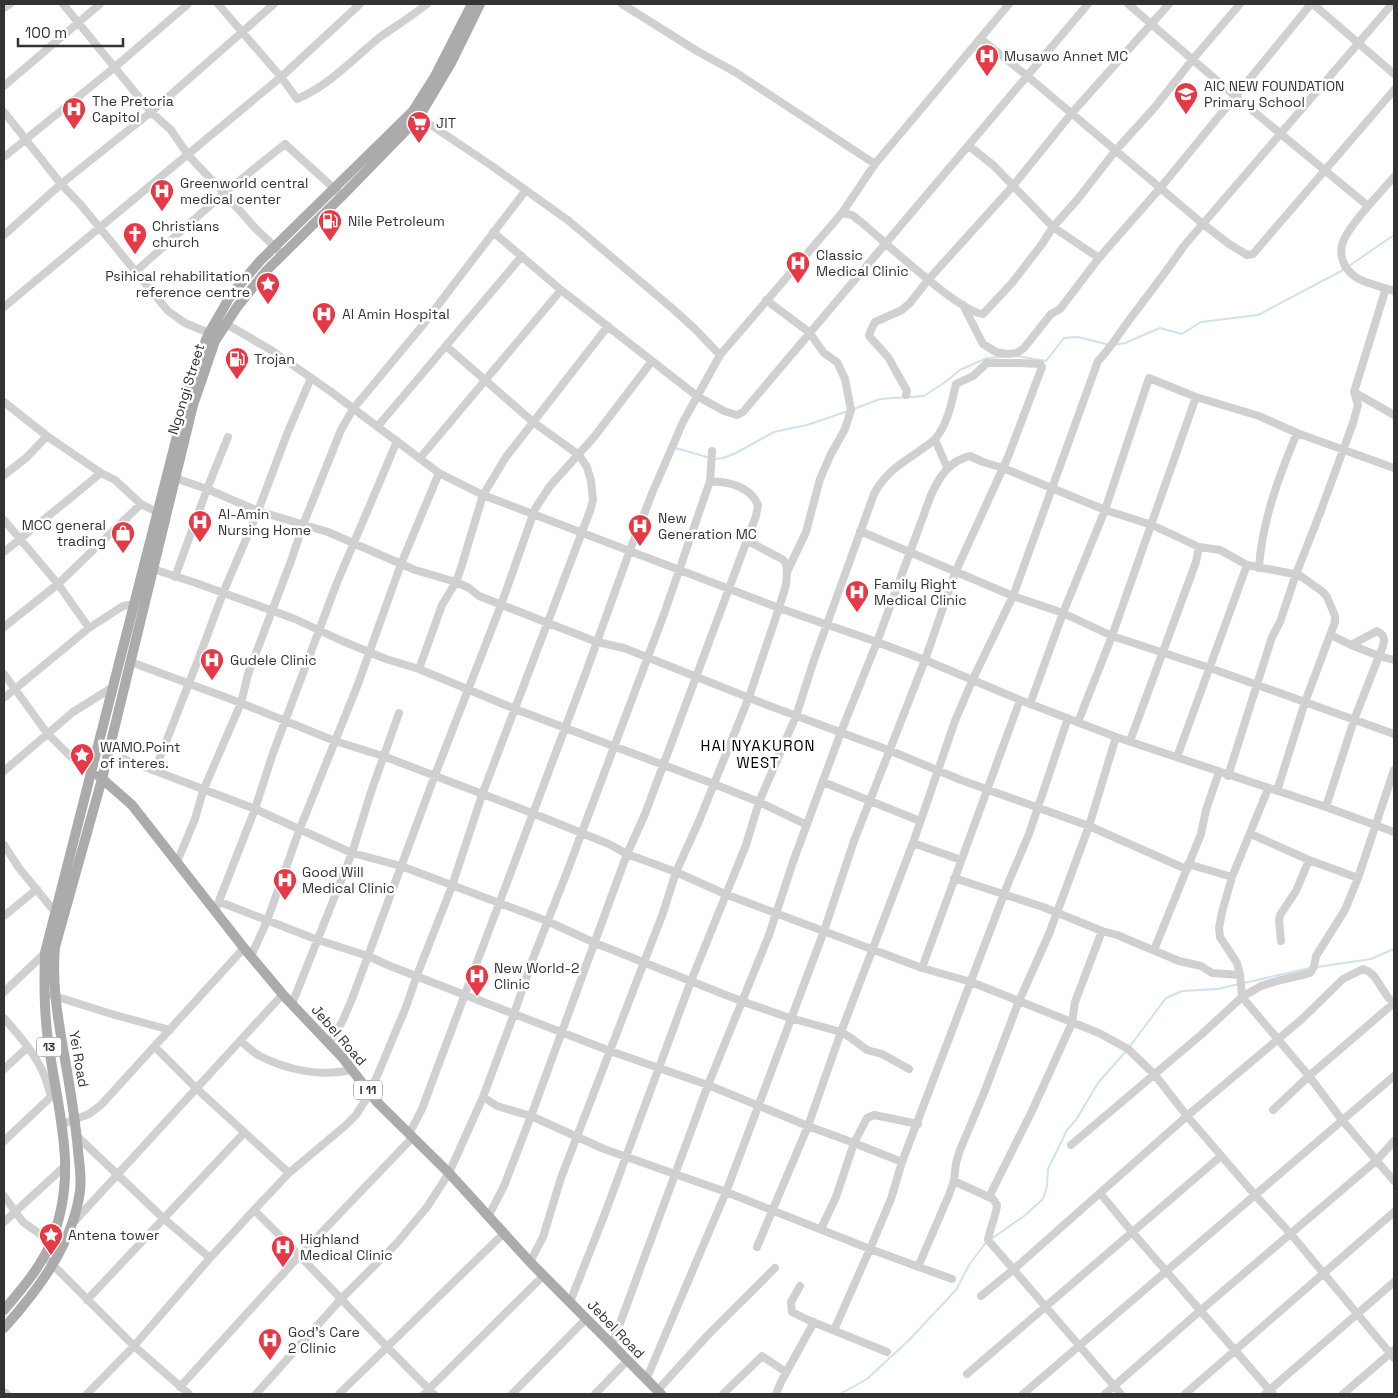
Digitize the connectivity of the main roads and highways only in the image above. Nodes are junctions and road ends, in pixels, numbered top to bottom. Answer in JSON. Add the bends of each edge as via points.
{"nodes":[{"id":1,"x":472,"y":4,"type":"edge"},
{"id":2,"x":480,"y":4,"type":"edge"},
{"id":3,"x":416,"y":114,"type":"junction"},
{"id":4,"x":278,"y":250,"type":"junction"},
{"id":5,"x":221,"y":321,"type":"junction"},
{"id":6,"x":92,"y":771,"type":"junction"},
{"id":7,"x":102,"y":779,"type":"junction"},
{"id":8,"x":49,"y":995,"type":"junction"},
{"id":9,"x":4,"y":1310,"type":"edge"},
{"id":10,"x":4,"y":1328,"type":"edge"},
{"id":11,"x":659,"y":1392,"type":"edge"}],
"edges":[{"from":1,"to":3,"type":"main road","name":"Ngongi Street"},
{"from":2,"to":3,"type":"main road","name":"Ngongi Street","via":[[451,63]]},
{"from":3,"to":4,"type":"main road","name":"Ngongi Street","via":[[334,189]]},
{"from":3,"to":4,"type":"main road","name":"Ngongi Street","via":[[343,195]]},
{"from":4,"to":5,"type":"main road","name":"Ngongi Street","via":[[231,295]]},
{"from":5,"to":6,"type":"main road","name":"Ngongi Street","via":[[208,333],[192,380]]},
{"from":5,"to":7,"type":"main road","name":"Ngongi Street","via":[[193,405]]},
{"from":6,"to":7,"type":"main road","name":"Jebel Road","number":"I 11"},
{"from":6,"to":8,"type":"main road","name":"Yei Road","number":"13","via":[[45,952]]},
{"from":7,"to":8,"type":"main road","name":"Yei Road","via":[[55,947]]},
{"from":7,"to":11,"type":"main road","name":"Jebel Road","number":"I 11","via":[[132,805],[217,906],[247,952],[377,1102]]},
{"from":8,"to":9,"type":"main road","name":"Yei Road","number":"13","via":[[48,1040],[54,1094],[63,1124],[64,1197],[60,1217],[44,1256]]},
{"from":8,"to":10,"type":"main road","name":"Yei Road","via":[[75,1120],[80,1190],[71,1225],[53,1265]]}]}
